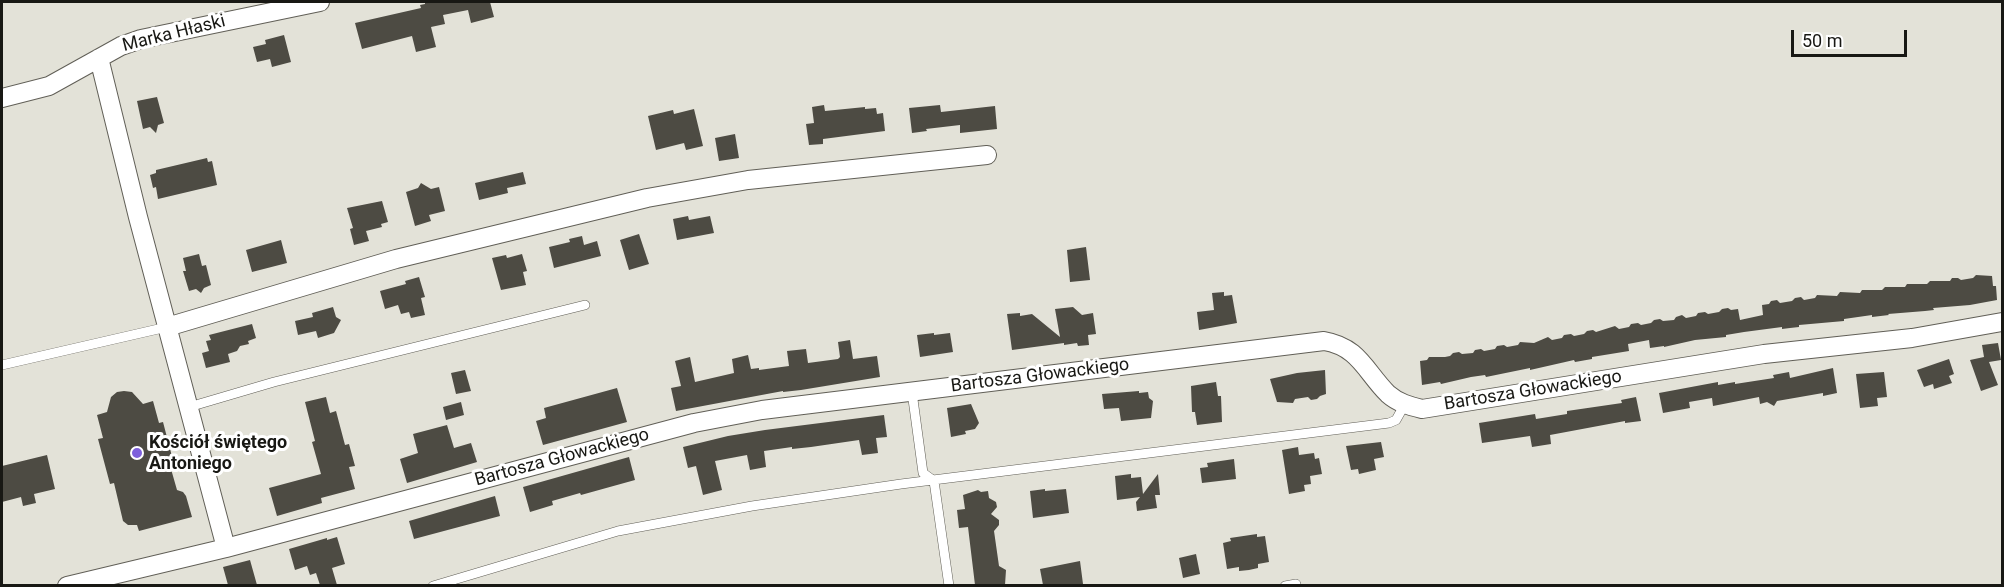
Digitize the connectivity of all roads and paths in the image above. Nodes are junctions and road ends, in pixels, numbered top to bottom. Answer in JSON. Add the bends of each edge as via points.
{"nodes":[{"id":1,"x":320,"y":2,"type":"edge"},
{"id":2,"x":99,"y":58,"type":"junction"},
{"id":3,"x":2,"y":98,"type":"edge"},
{"id":4,"x":987,"y":155,"type":"dead end"},
{"id":5,"x":585,"y":305,"type":"dead end"},
{"id":6,"x":2002,"y":322,"type":"edge"},
{"id":7,"x":167,"y":327,"type":"junction"},
{"id":8,"x":2,"y":365,"type":"edge"},
{"id":9,"x":912,"y":392,"type":"junction"},
{"id":10,"x":1405,"y":404,"type":"junction"},
{"id":11,"x":189,"y":407,"type":"junction"},
{"id":12,"x":934,"y":481,"type":"junction"},
{"id":13,"x":226,"y":548,"type":"junction"},
{"id":14,"x":1296,"y":584,"type":"dead end"},
{"id":15,"x":67,"y":585,"type":"edge"},
{"id":16,"x":433,"y":585,"type":"edge"},
{"id":17,"x":949,"y":585,"type":"edge"},
{"id":18,"x":1285,"y":585,"type":"edge"}],
"edges":[{"from":1,"to":2,"type":"street","name":"Marka Hłaski","via":[[141,39]]},
{"from":2,"to":3,"type":"street","name":"Marka Hłaski","via":[[49,86]]},
{"from":2,"to":7,"type":"street"},
{"from":4,"to":7,"type":"street","via":[[748,180],[647,198],[396,259]]},
{"from":5,"to":11,"type":"lane","via":[[274,382]]},
{"from":6,"to":10,"type":"street","name":"Bartosza Głowackiego","via":[[1912,338],[1764,354],[1422,409]]},
{"from":7,"to":8,"type":"lane"},
{"from":7,"to":11,"type":"street"},
{"from":9,"to":10,"type":"street","name":"Bartosza Głowackiego","via":[[1324,341],[1340,344],[1356,355],[1389,394]]},
{"from":9,"to":12,"type":"lane","via":[[923,473]]},
{"from":9,"to":13,"type":"street","name":"Bartosza Głowackiego","via":[[762,410],[694,423]]},
{"from":10,"to":12,"type":"lane","via":[[1389,423]]},
{"from":11,"to":13,"type":"street"},
{"from":12,"to":16,"type":"lane","via":[[752,506],[618,531]]},
{"from":12,"to":17,"type":"lane"},
{"from":13,"to":15,"type":"street","name":"Bartosza Głowackiego"},
{"from":14,"to":18,"type":"lane"}]}
